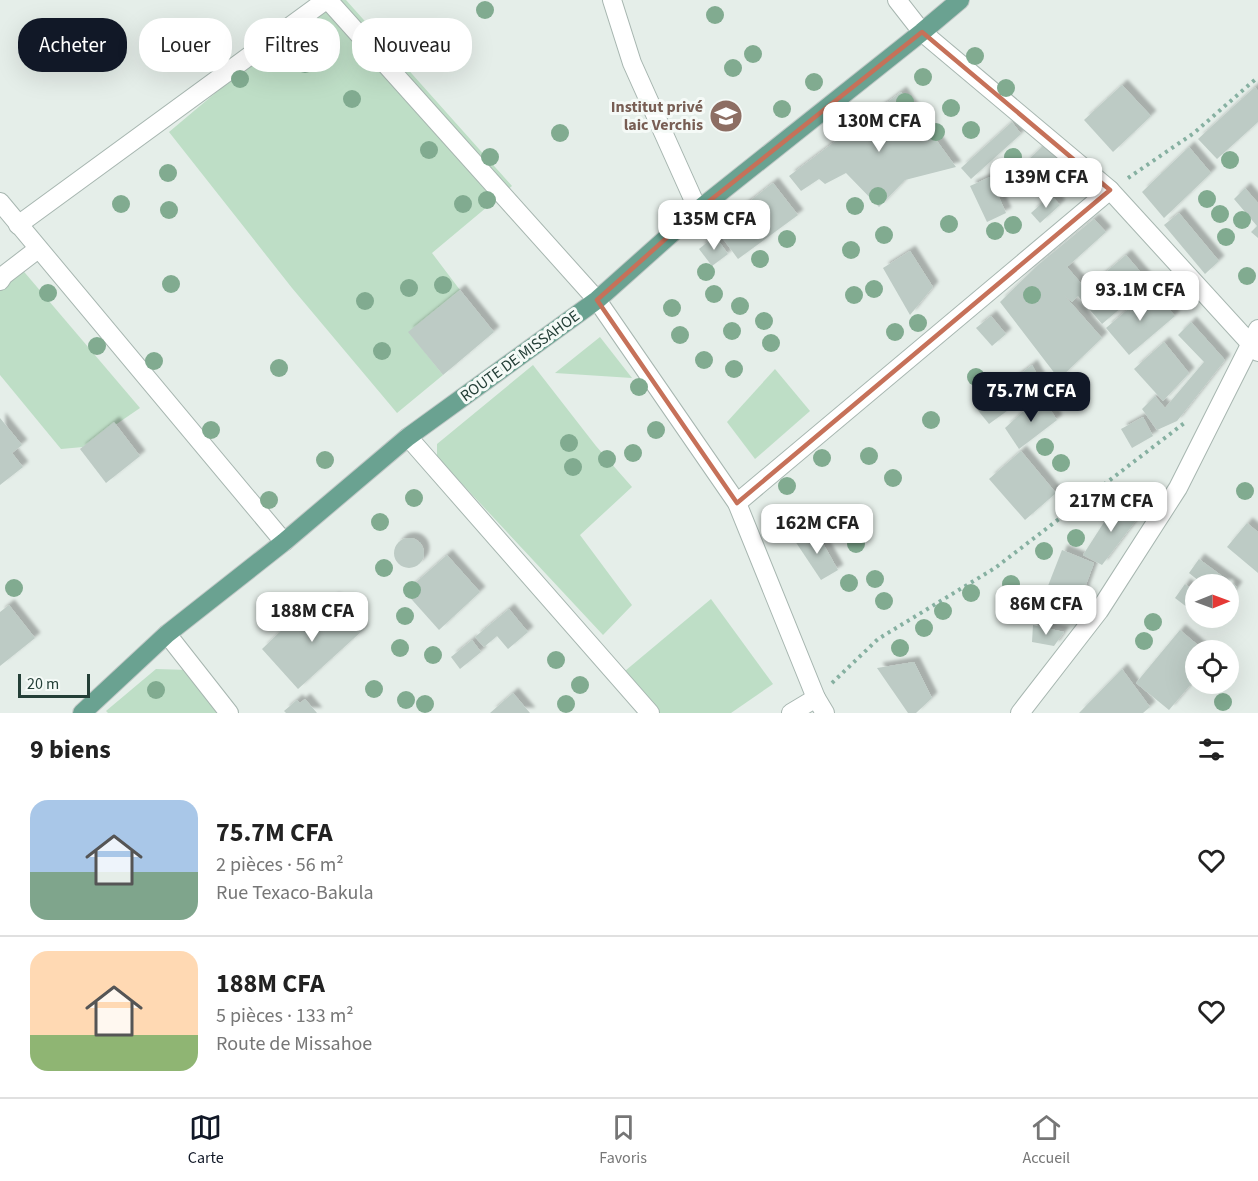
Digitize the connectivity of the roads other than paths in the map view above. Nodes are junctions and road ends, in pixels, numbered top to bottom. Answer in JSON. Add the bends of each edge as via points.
{"nodes":[{"id":1,"x":327,"y":0,"type":"edge"},
{"id":2,"x":612,"y":0,"type":"edge"},
{"id":3,"x":897,"y":0,"type":"edge"},
{"id":4,"x":960,"y":0,"type":"edge"},
{"id":5,"x":922,"y":32,"type":"junction"},
{"id":6,"x":1110,"y":190,"type":"junction"},
{"id":7,"x":0,"y":202,"type":"edge"},
{"id":8,"x":698,"y":210,"type":"junction"},
{"id":9,"x":18,"y":225,"type":"junction"},
{"id":10,"x":38,"y":249,"type":"junction"},
{"id":11,"x":1,"y":278,"type":"edge"},
{"id":12,"x":597,"y":300,"type":"junction"},
{"id":13,"x":1256,"y":342,"type":"edge"},
{"id":14,"x":408,"y":437,"type":"junction"},
{"id":15,"x":737,"y":503,"type":"junction"},
{"id":16,"x":284,"y":542,"type":"junction"},
{"id":17,"x":167,"y":634,"type":"junction"},
{"id":18,"x":821,"y":705,"type":"edge"},
{"id":19,"x":82,"y":713,"type":"edge"},
{"id":20,"x":229,"y":713,"type":"edge"},
{"id":21,"x":650,"y":713,"type":"edge"},
{"id":22,"x":791,"y":713,"type":"edge"},
{"id":23,"x":1020,"y":713,"type":"edge"}],
"edges":[{"from":1,"to":9,"type":"street"},
{"from":1,"to":12,"type":"street"},
{"from":2,"to":8,"type":"street","via":[[632,63]]},
{"from":3,"to":5,"type":"street"},
{"from":4,"to":5,"type":"main road","name":"ROUTE DE MISSAHOE"},
{"from":5,"to":6,"type":"street"},
{"from":5,"to":8,"type":"main road","name":"ROUTE DE MISSAHOE"},
{"from":6,"to":13,"type":"street"},
{"from":6,"to":15,"type":"street"},
{"from":7,"to":9,"type":"street"},
{"from":8,"to":12,"type":"main road","name":"ROUTE DE MISSAHOE"},
{"from":9,"to":10,"type":"street"},
{"from":10,"to":11,"type":"street"},
{"from":10,"to":16,"type":"street"},
{"from":12,"to":14,"type":"main road","name":"ROUTE DE MISSAHOE"},
{"from":12,"to":15,"type":"street"},
{"from":13,"to":23,"type":"street","via":[[1178,489],[1099,611]]},
{"from":14,"to":16,"type":"main road","name":"ROUTE DE MISSAHOE"},
{"from":14,"to":21,"type":"street"},
{"from":15,"to":18,"type":"street"},
{"from":16,"to":17,"type":"main road","name":"ROUTE DE MISSAHOE"},
{"from":17,"to":19,"type":"main road","name":"ROUTE DE MISSAHOE"},
{"from":17,"to":20,"type":"street"},
{"from":18,"to":22,"type":"street"}]}
